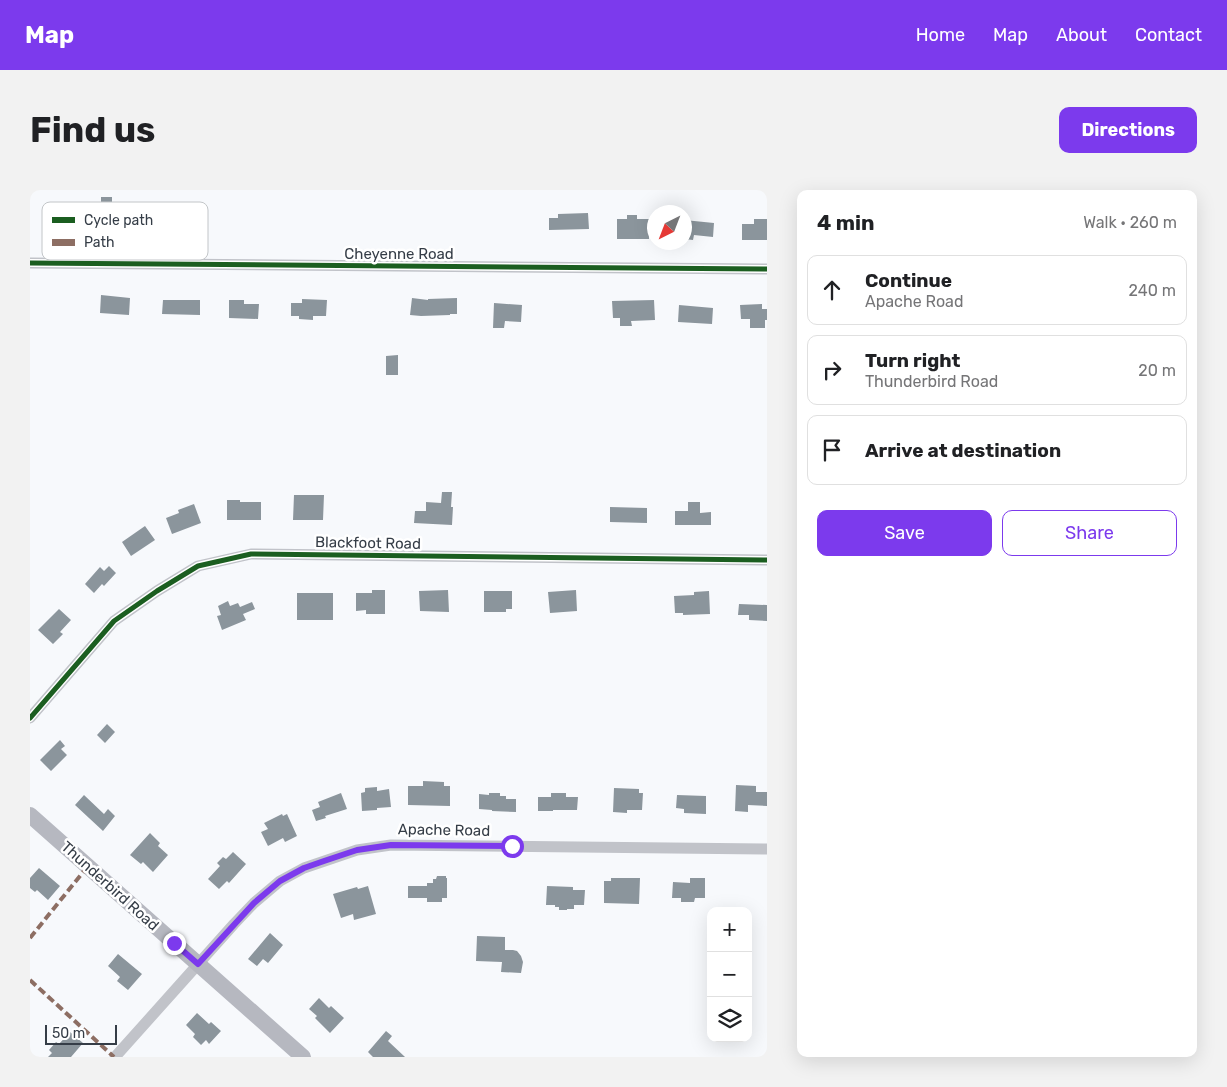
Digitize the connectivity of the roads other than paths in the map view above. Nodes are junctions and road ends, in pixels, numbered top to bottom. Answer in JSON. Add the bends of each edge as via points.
{"nodes":[{"id":1,"x":30,"y":263,"type":"edge"},
{"id":2,"x":767,"y":269,"type":"edge"},
{"id":3,"x":767,"y":560,"type":"edge"},
{"id":4,"x":30,"y":718,"type":"edge"},
{"id":5,"x":30,"y":815,"type":"edge"},
{"id":6,"x":767,"y":849,"type":"edge"},
{"id":7,"x":198,"y":964,"type":"junction"},
{"id":8,"x":114,"y":1057,"type":"edge"},
{"id":9,"x":303,"y":1057,"type":"edge"}],
"edges":[{"from":1,"to":2,"type":"street","name":"Cheyenne Road"},
{"from":3,"to":4,"type":"street","name":"Blackfoot Road","via":[[251,554],[198,566],[114,621]]},
{"from":5,"to":7,"type":"main road","name":"Thunderbird Road"},
{"from":6,"to":7,"type":"street","name":"Apache Road","via":[[391,845],[357,850],[304,868],[280,881],[254,903]]},
{"from":7,"to":8,"type":"street","name":"Apache Road"},
{"from":7,"to":9,"type":"main road","name":"Thunderbird Road"}]}
